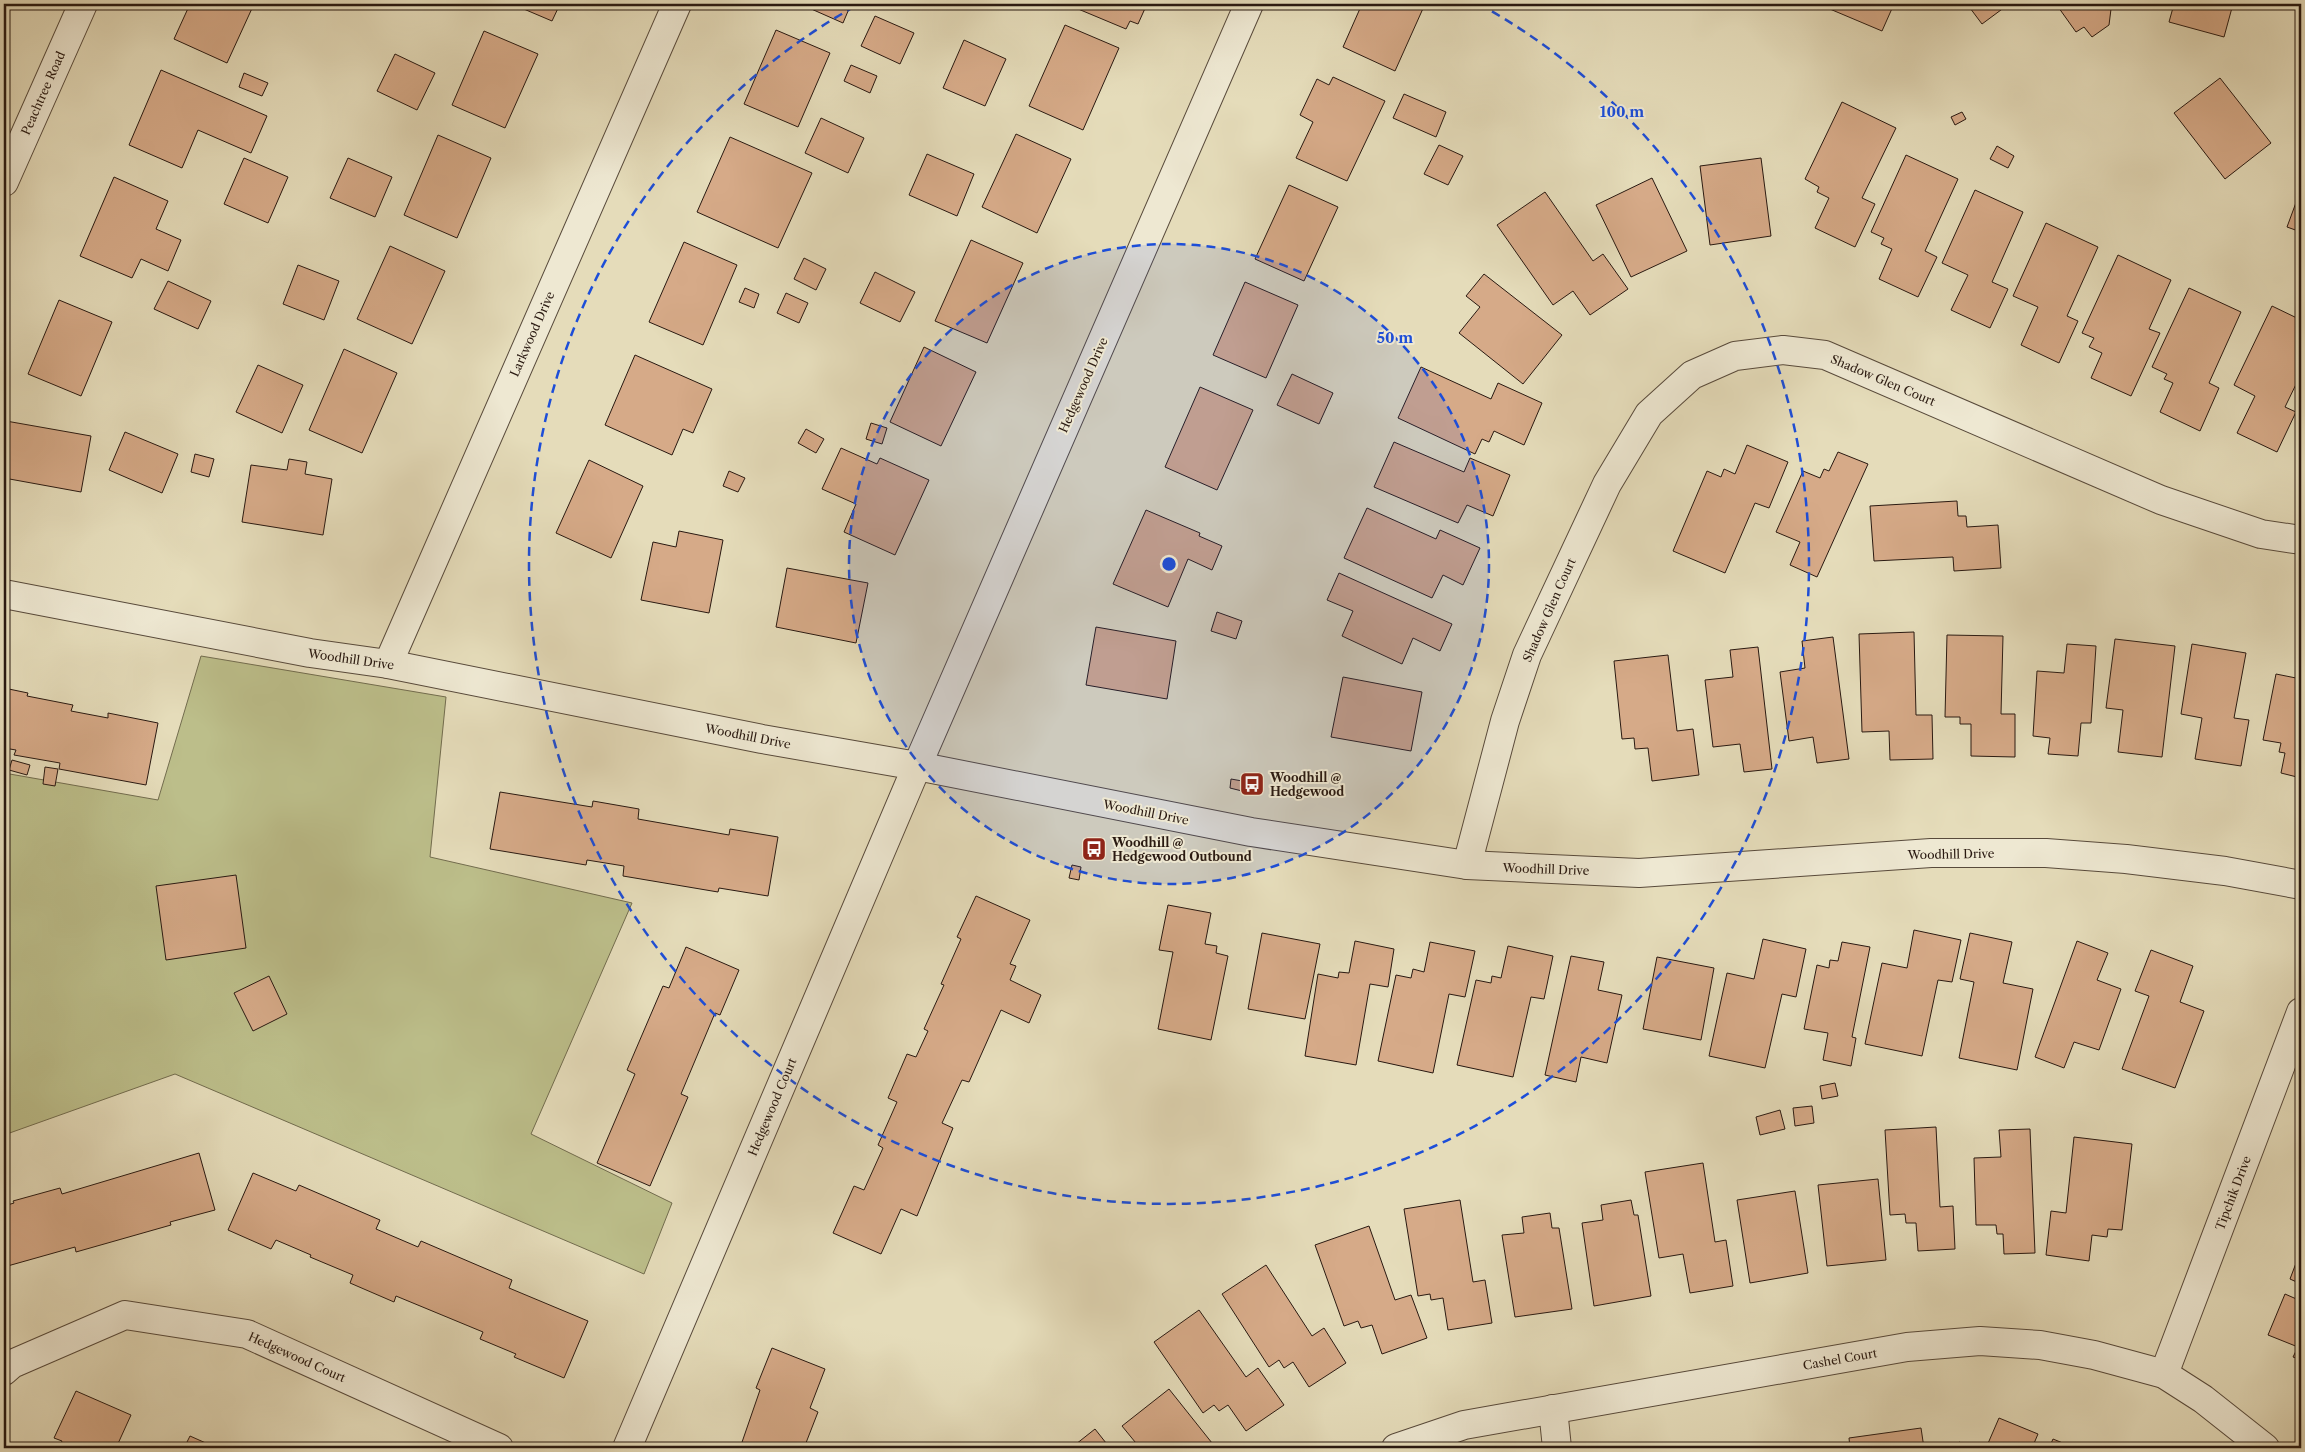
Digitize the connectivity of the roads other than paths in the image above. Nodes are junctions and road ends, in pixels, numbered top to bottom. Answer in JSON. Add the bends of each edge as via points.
{"nodes":[{"id":1,"x":83,"y":4,"type":"edge"},
{"id":2,"x":677,"y":4,"type":"edge"},
{"id":3,"x":1249,"y":4,"type":"edge"},
{"id":4,"x":4,"y":182,"type":"edge"},
{"id":5,"x":2301,"y":540,"type":"edge"},
{"id":6,"x":4,"y":594,"type":"edge"},
{"id":7,"x":388,"y":664,"type":"junction"},
{"id":8,"x":917,"y":766,"type":"junction"},
{"id":9,"x":1467,"y":866,"type":"junction"},
{"id":10,"x":2301,"y":885,"type":"edge"},
{"id":11,"x":2301,"y":1012,"type":"edge"},
{"id":12,"x":4,"y":1371,"type":"edge"},
{"id":13,"x":2164,"y":1374,"type":"junction"},
{"id":14,"x":1553,"y":1409,"type":"junction"},
{"id":15,"x":499,"y":1448,"type":"edge"},
{"id":16,"x":627,"y":1448,"type":"edge"},
{"id":17,"x":1396,"y":1448,"type":"edge"},
{"id":18,"x":1557,"y":1448,"type":"edge"},
{"id":19,"x":2265,"y":1448,"type":"edge"}],
"edges":[{"from":1,"to":4,"type":"street","name":"Peachtree Road"},
{"from":2,"to":7,"type":"street","name":"Larkwood Drive"},
{"from":3,"to":8,"type":"street","name":"Hedgewood Drive"},
{"from":5,"to":9,"type":"street","name":"Shadow Glen Court","via":[[2260,534],[2160,500],[1825,355],[1783,350],[1735,356],[1692,375],[1649,414],[1607,484],[1527,655],[1505,721]]},
{"from":6,"to":7,"type":"street","name":"Woodhill Drive","via":[[310,653]]},
{"from":7,"to":8,"type":"street","name":"Woodhill Drive","via":[[762,739]]},
{"from":8,"to":9,"type":"street","name":"Woodhill Drive","via":[[1251,832]]},
{"from":8,"to":16,"type":"street","name":"Hedgewood Court"},
{"from":9,"to":10,"type":"street","name":"Woodhill Drive","via":[[1640,873],[1931,853],[2046,853],[2126,859]]},
{"from":11,"to":13,"type":"street","name":"Tipchik Drive"},
{"from":12,"to":15,"type":"street","name":"Hedgewood Court","via":[[12,1364],[125,1315],[229,1331],[247,1334]]},
{"from":13,"to":14,"type":"street","name":"Cashel Court","via":[[2094,1355],[2040,1345],[1980,1341],[1907,1347]]},
{"from":13,"to":19,"type":"street","name":"Cashel Court","via":[[2203,1399]]},
{"from":14,"to":17,"type":"street","name":"Cashel Court","via":[[1464,1425]]},
{"from":14,"to":18,"type":"street"}]}
